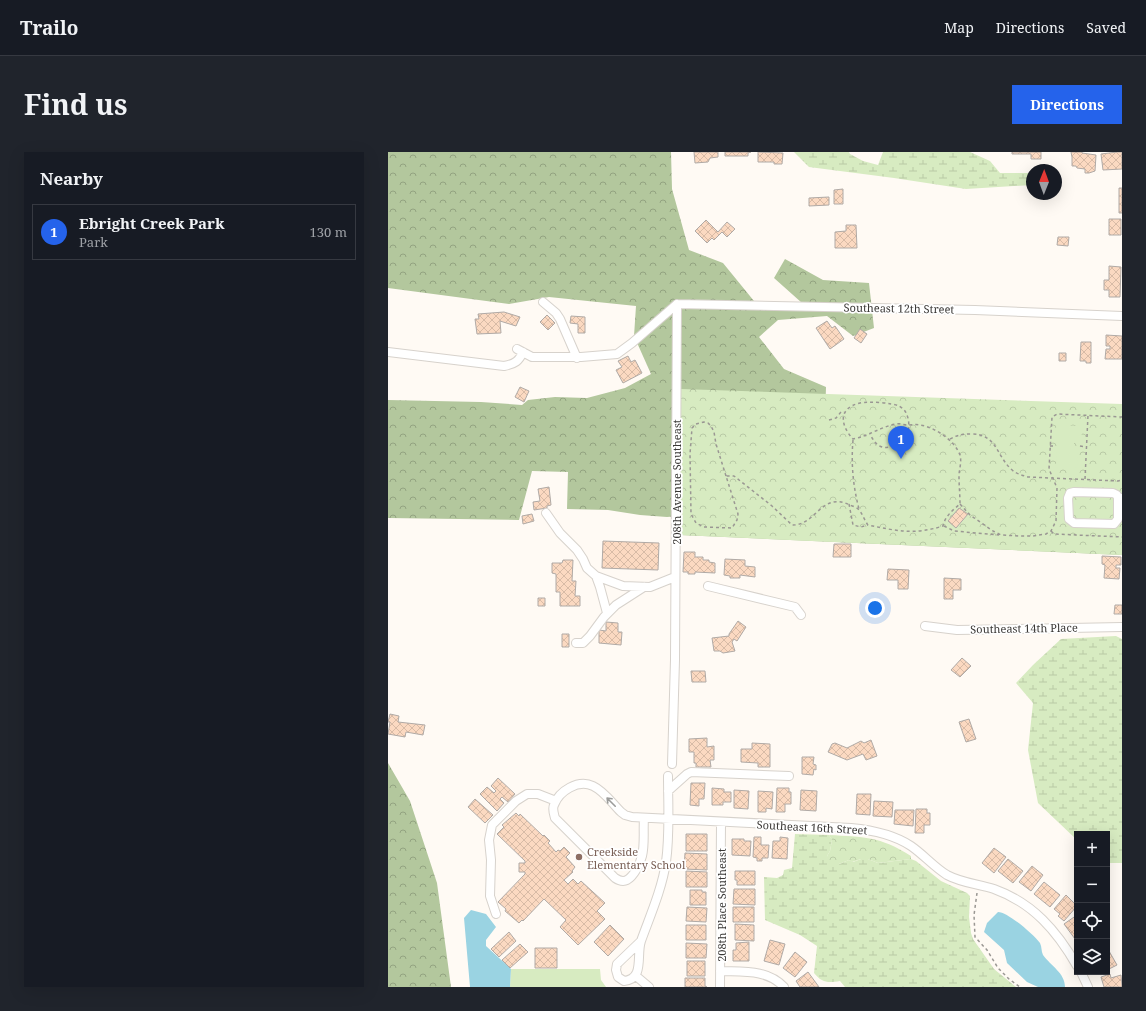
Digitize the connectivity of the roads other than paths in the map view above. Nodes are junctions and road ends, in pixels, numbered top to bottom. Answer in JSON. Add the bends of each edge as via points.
{"nodes":[{"id":1,"x":543,"y":302,"type":"dead end"},
{"id":2,"x":677,"y":304,"type":"junction"},
{"id":3,"x":1122,"y":316,"type":"edge"},
{"id":4,"x":388,"y":352,"type":"edge"},
{"id":5,"x":577,"y":358,"type":"junction"},
{"id":6,"x":1120,"y":498,"type":"edge"},
{"id":7,"x":546,"y":513,"type":"dead end"},
{"id":8,"x":596,"y":576,"type":"junction"},
{"id":9,"x":675,"y":577,"type":"junction"},
{"id":10,"x":708,"y":586,"type":"dead end"},
{"id":11,"x":644,"y":587,"type":"junction"},
{"id":12,"x":607,"y":613,"type":"junction"},
{"id":13,"x":801,"y":615,"type":"dead end"},
{"id":14,"x":925,"y":626,"type":"dead end"},
{"id":15,"x":1122,"y":627,"type":"edge"},
{"id":16,"x":576,"y":643,"type":"dead end"},
{"id":17,"x":672,"y":764,"type":"dead end"},
{"id":18,"x":668,"y":776,"type":"dead end"},
{"id":19,"x":789,"y":776,"type":"dead end"},
{"id":20,"x":668,"y":791,"type":"junction"},
{"id":21,"x":556,"y":801,"type":"junction"},
{"id":22,"x":644,"y":818,"type":"junction"},
{"id":23,"x":668,"y":818,"type":"junction"},
{"id":24,"x":721,"y":822,"type":"junction"},
{"id":25,"x":496,"y":914,"type":"dead end"},
{"id":26,"x":640,"y":942,"type":"junction"},
{"id":27,"x":1074,"y":962,"type":"edge"},
{"id":28,"x":720,"y":971,"type":"junction"},
{"id":29,"x":1082,"y":975,"type":"edge"},
{"id":30,"x":636,"y":976,"type":"junction"},
{"id":31,"x":649,"y":987,"type":"edge"},
{"id":32,"x":720,"y":987,"type":"edge"},
{"id":33,"x":784,"y":987,"type":"edge"},
{"id":34,"x":1088,"y":987,"type":"edge"}],
"edges":[{"from":1,"to":5,"type":"street","via":[[560,319]]},
{"from":2,"to":3,"type":"street","name":"Southeast 12th Street","via":[[975,310]]},
{"from":2,"to":5,"type":"street","via":[[617,354]]},
{"from":2,"to":9,"type":"street","name":"208th Avenue Southeast"},
{"from":4,"to":5,"type":"street","via":[[504,366],[515,363],[520,358],[520,350],[532,357]]},
{"from":6,"to":6,"type":"street","via":[[1113,493],[1070,493],[1068,519],[1074,523],[1114,524],[1118,519]]},
{"from":7,"to":8,"type":"street","via":[[560,533],[577,550],[587,568]]},
{"from":8,"to":11,"type":"street","via":[[623,586]]},
{"from":8,"to":12,"type":"street"},
{"from":9,"to":11,"type":"street"},
{"from":9,"to":17,"type":"street","name":"208th Avenue Southeast"},
{"from":10,"to":13,"type":"street","via":[[795,607]]},
{"from":11,"to":12,"type":"street","via":[[616,604]]},
{"from":12,"to":16,"type":"street","via":[[583,643]]},
{"from":14,"to":15,"type":"street","name":"Southeast 14th Place","via":[[956,630]]},
{"from":18,"to":20,"type":"street"},
{"from":19,"to":20,"type":"street","via":[[691,772]]},
{"from":20,"to":23,"type":"street"},
{"from":22,"to":21,"type":"street","name":"Southeast 16th Street","one_way":true,"via":[[625,815],[591,785],[574,786],[566,790]]},
{"from":21,"to":22,"type":"street","via":[[553,810],[555,818],[614,878],[621,881],[633,874],[640,864],[643,855]]},
{"from":21,"to":25,"type":"street","via":[[538,794],[527,794],[516,801],[492,825],[489,840],[490,896]]},
{"from":22,"to":23,"type":"street","name":"Southeast 16th Street"},
{"from":23,"to":24,"type":"street","name":"Southeast 16th Street"},
{"from":23,"to":26,"type":"street","via":[[666,863]]},
{"from":24,"to":27,"type":"street","name":"Southeast 16th Street","via":[[851,828],[880,832],[912,846],[948,875],[1010,895],[1029,907],[1052,931]]},
{"from":24,"to":28,"type":"street","name":"208th Place Southeast"},
{"from":26,"to":30,"type":"street"},
{"from":26,"to":30,"type":"street","via":[[624,957],[616,970],[618,977],[624,981],[630,981]]},
{"from":28,"to":32,"type":"street","name":"208th Place Southeast"},
{"from":28,"to":33,"type":"street","via":[[764,974]]},
{"from":29,"to":34,"type":"street"},
{"from":30,"to":31,"type":"street"}]}
